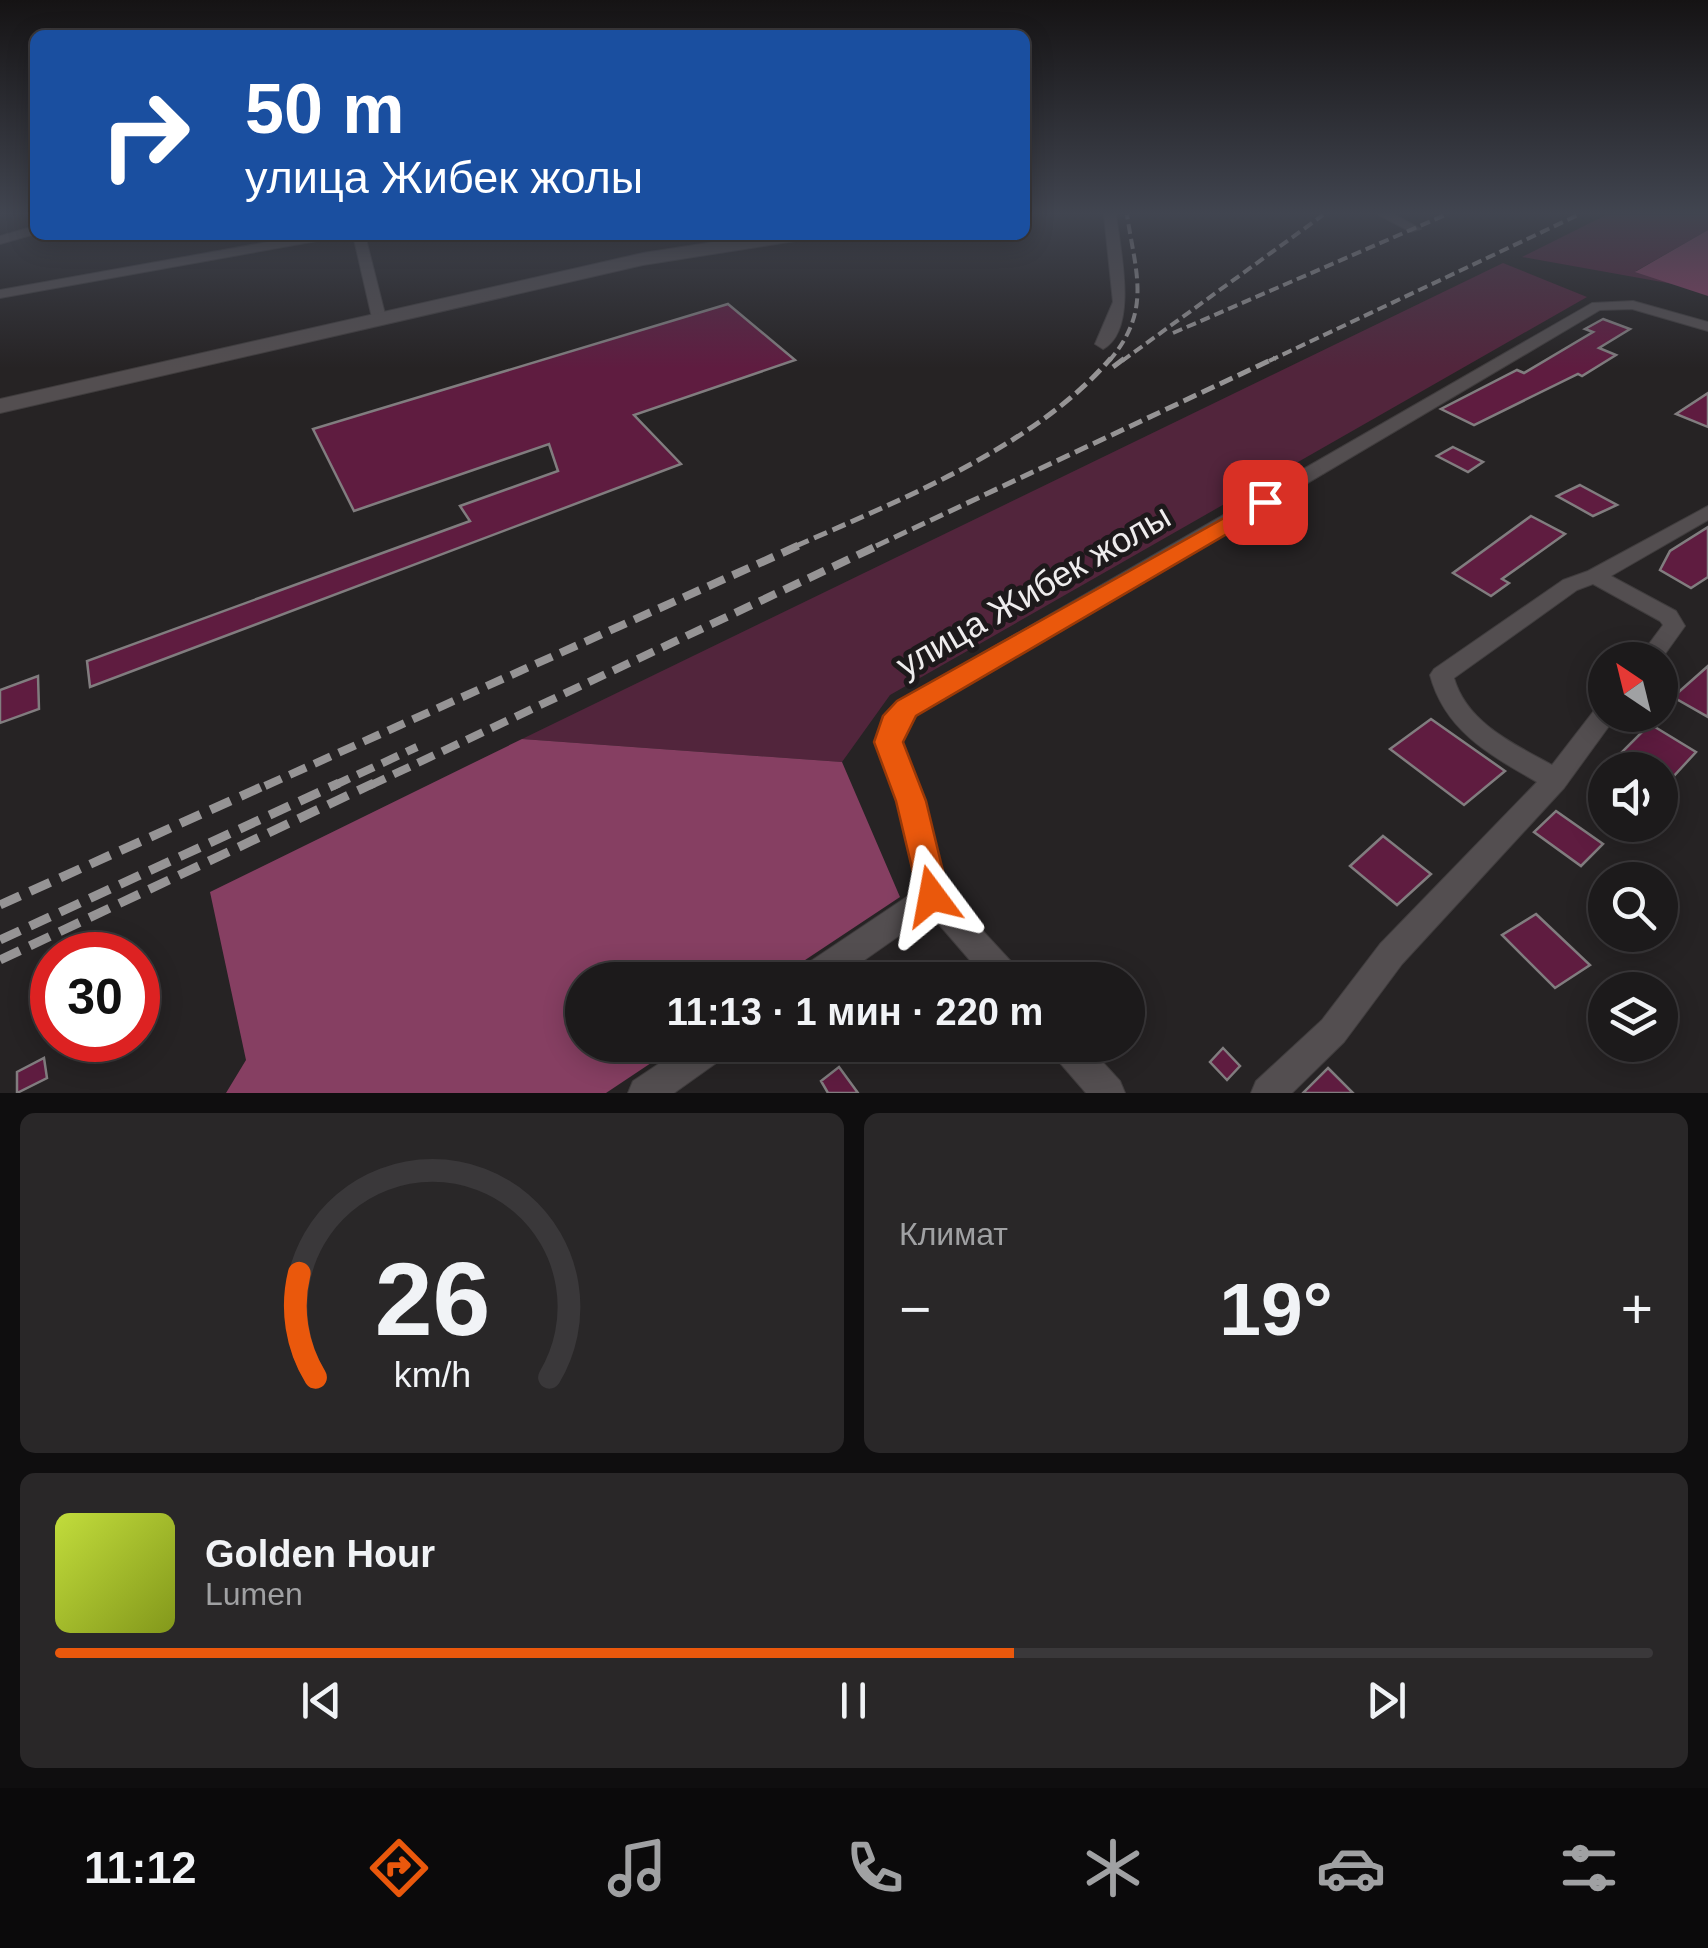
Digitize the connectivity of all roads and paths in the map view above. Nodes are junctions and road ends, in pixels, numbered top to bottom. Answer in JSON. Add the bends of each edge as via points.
{"nodes":[{"id":1,"x":156,"y":266,"type":"edge"},
{"id":2,"x":367,"y":266,"type":"edge"},
{"id":3,"x":616,"y":266,"type":"edge"},
{"id":4,"x":1116,"y":266,"type":"edge"},
{"id":5,"x":0,"y":294,"type":"edge"},
{"id":6,"x":1663,"y":311,"type":"junction"},
{"id":7,"x":1708,"y":316,"type":"edge"},
{"id":8,"x":380,"y":318,"type":"junction"},
{"id":9,"x":1708,"y":327,"type":"edge"},
{"id":10,"x":1103,"y":344,"type":"dead end"},
{"id":11,"x":0,"y":406,"type":"edge"},
{"id":12,"x":1708,"y":512,"type":"edge"},
{"id":13,"x":1595,"y":576,"type":"junction"},
{"id":14,"x":1662,"y":642,"type":"edge"},
{"id":15,"x":1592,"y":732,"type":"edge"},
{"id":16,"x":1555,"y":780,"type":"junction"},
{"id":17,"x":932,"y":896,"type":"junction"},
{"id":18,"x":836,"y":962,"type":"edge"},
{"id":19,"x":991,"y":962,"type":"edge"},
{"id":20,"x":690,"y":1062,"type":"edge"},
{"id":21,"x":1080,"y":1062,"type":"edge"},
{"id":22,"x":645,"y":1093,"type":"edge"},
{"id":23,"x":1108,"y":1093,"type":"edge"},
{"id":24,"x":1268,"y":1093,"type":"edge"}],
"edges":[{"from":1,"to":5,"type":"street"},
{"from":2,"to":8,"type":"street"},
{"from":3,"to":8,"type":"main road"},
{"from":4,"to":10,"type":"street","via":[[1120,302]]},
{"from":6,"to":7,"type":"street","via":[[1656,304]]},
{"from":6,"to":9,"type":"street"},
{"from":6,"to":17,"type":"street","name":"улица Жибек жолы","via":[[1596,306],[906,709],[888,742],[911,801]]},
{"from":8,"to":11,"type":"main road"},
{"from":12,"to":13,"type":"street"},
{"from":13,"to":14,"type":"street","via":[[1668,616],[1674,626]]},
{"from":13,"to":16,"type":"street","via":[[1570,584],[1442,675],[1453,710]]},
{"from":15,"to":16,"type":"street"},
{"from":16,"to":24,"type":"street","via":[[1390,954],[1333,1030]]},
{"from":17,"to":18,"type":"street"},
{"from":17,"to":19,"type":"street"},
{"from":20,"to":22,"type":"street"},
{"from":21,"to":23,"type":"street"}]}
